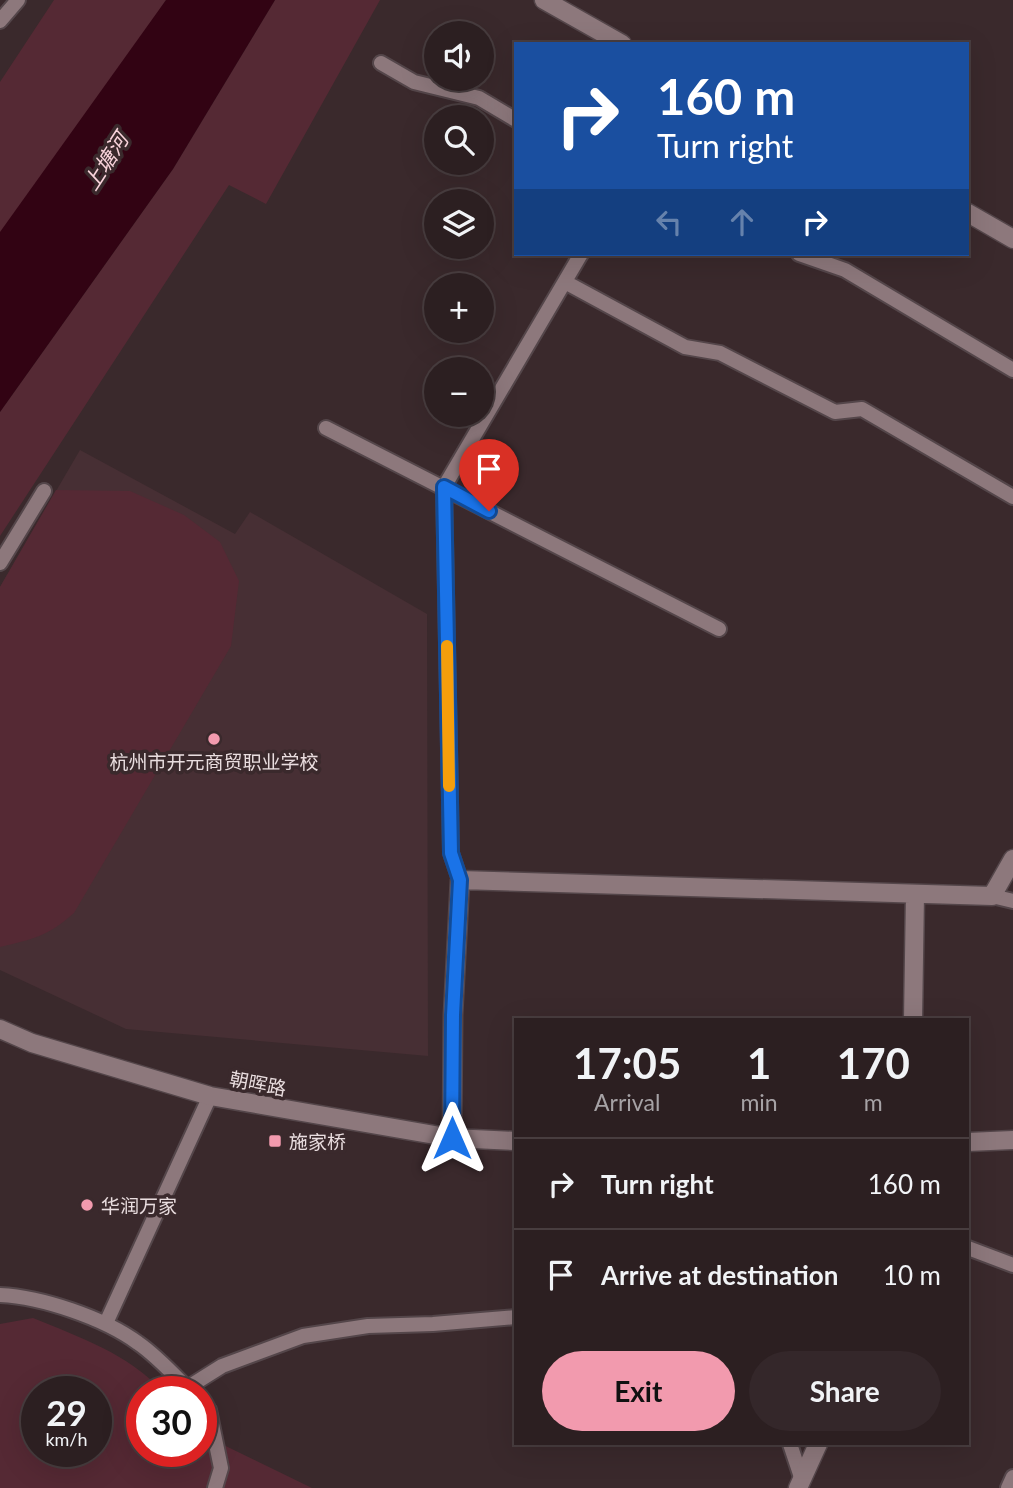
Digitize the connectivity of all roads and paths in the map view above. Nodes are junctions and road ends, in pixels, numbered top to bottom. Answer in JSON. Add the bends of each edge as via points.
{"nodes":[{"id":1,"x":18,"y":0,"type":"edge"},
{"id":2,"x":544,"y":0,"type":"edge"},
{"id":3,"x":2,"y":15,"type":"edge"},
{"id":4,"x":618,"y":42,"type":"edge"},
{"id":5,"x":381,"y":63,"type":"dead end"},
{"id":6,"x":514,"y":119,"type":"edge"},
{"id":7,"x":969,"y":214,"type":"edge"},
{"id":8,"x":1013,"y":239,"type":"edge"},
{"id":9,"x":580,"y":256,"type":"edge"},
{"id":10,"x":804,"y":256,"type":"edge"},
{"id":11,"x":565,"y":282,"type":"junction"},
{"id":12,"x":1013,"y":370,"type":"edge"},
{"id":13,"x":326,"y":428,"type":"dead end"},
{"id":14,"x":444,"y":487,"type":"junction"},
{"id":15,"x":44,"y":491,"type":"dead end"},
{"id":16,"x":1013,"y":497,"type":"edge"},
{"id":17,"x":0,"y":563,"type":"edge"},
{"id":18,"x":719,"y":628,"type":"dead end"},
{"id":19,"x":1013,"y":859,"type":"edge"},
{"id":20,"x":460,"y":880,"type":"junction"},
{"id":21,"x":915,"y":895,"type":"junction"},
{"id":22,"x":992,"y":896,"type":"junction"},
{"id":23,"x":1013,"y":901,"type":"edge"},
{"id":24,"x":913,"y":1018,"type":"edge"},
{"id":25,"x":0,"y":1030,"type":"edge"},
{"id":26,"x":210,"y":1096,"type":"junction"},
{"id":27,"x":452,"y":1138,"type":"junction"},
{"id":28,"x":1013,"y":1140,"type":"edge"},
{"id":29,"x":514,"y":1141,"type":"edge"},
{"id":30,"x":969,"y":1142,"type":"edge"},
{"id":31,"x":969,"y":1248,"type":"edge"},
{"id":32,"x":1013,"y":1265,"type":"edge"},
{"id":33,"x":0,"y":1295,"type":"edge"},
{"id":34,"x":514,"y":1317,"type":"edge"},
{"id":35,"x":106,"y":1323,"type":"junction"},
{"id":36,"x":175,"y":1376,"type":"edge"},
{"id":37,"x":208,"y":1376,"type":"edge"},
{"id":38,"x":790,"y":1445,"type":"edge"},
{"id":39,"x":818,"y":1445,"type":"edge"},
{"id":40,"x":217,"y":1449,"type":"edge"},
{"id":41,"x":1013,"y":1476,"type":"edge"},
{"id":42,"x":800,"y":1484,"type":"edge"},
{"id":43,"x":215,"y":1488,"type":"edge"},
{"id":44,"x":1008,"y":1488,"type":"edge"}],
"edges":[{"from":1,"to":3,"type":"lane"},
{"from":2,"to":4,"type":"street"},
{"from":5,"to":6,"type":"lane","via":[[414,82],[479,98]]},
{"from":7,"to":8,"type":"street"},
{"from":9,"to":11,"type":"lane"},
{"from":10,"to":12,"type":"lane","via":[[845,271]]},
{"from":11,"to":14,"type":"lane"},
{"from":11,"to":16,"type":"lane","via":[[685,347],[720,353],[835,412],[862,409]]},
{"from":13,"to":14,"type":"lane"},
{"from":14,"to":18,"type":"lane"},
{"from":14,"to":20,"type":"lane","via":[[451,853]]},
{"from":15,"to":17,"type":"lane"},
{"from":19,"to":22,"type":"street"},
{"from":20,"to":21,"type":"street"},
{"from":20,"to":27,"type":"street"},
{"from":21,"to":22,"type":"street"},
{"from":21,"to":24,"type":"street"},
{"from":22,"to":23,"type":"lane"},
{"from":25,"to":26,"type":"street","name":"朝晖路"},
{"from":26,"to":27,"type":"street","name":"朝晖路"},
{"from":26,"to":35,"type":"lane"},
{"from":27,"to":29,"type":"street","name":"朝晖路"},
{"from":28,"to":30,"type":"street"},
{"from":31,"to":32,"type":"lane"},
{"from":33,"to":35,"type":"lane","via":[[25,1296]]},
{"from":34,"to":37,"type":"lane","via":[[368,1326],[303,1336],[222,1366]]},
{"from":35,"to":36,"type":"lane","via":[[139,1343]]},
{"from":38,"to":42,"type":"lane"},
{"from":39,"to":42,"type":"street"},
{"from":40,"to":43,"type":"lane","via":[[221,1468]]},
{"from":41,"to":44,"type":"lane"}]}
